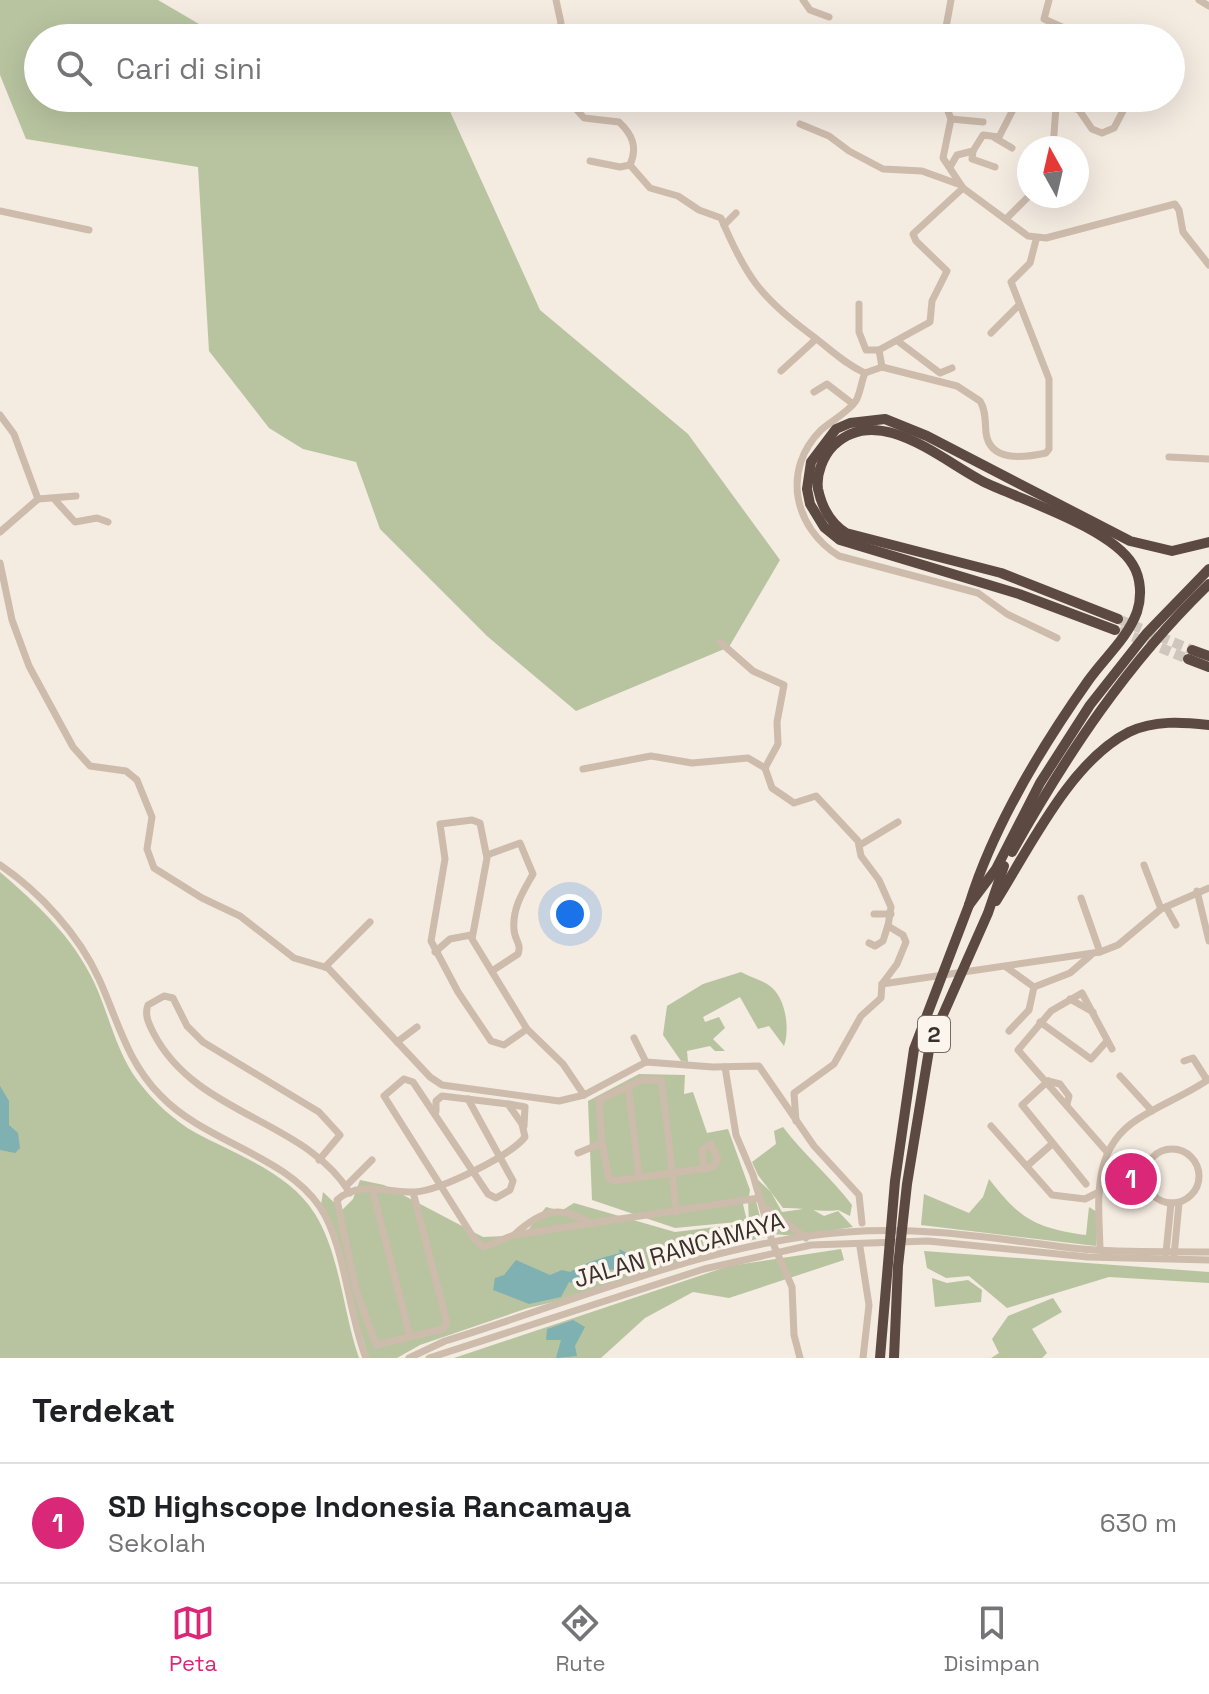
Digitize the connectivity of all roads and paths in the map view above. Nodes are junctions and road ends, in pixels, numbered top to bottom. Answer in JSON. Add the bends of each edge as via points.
{"nodes":[{"id":1,"x":556,"y":0,"type":"edge"},
{"id":2,"x":803,"y":0,"type":"edge"},
{"id":3,"x":951,"y":0,"type":"edge"},
{"id":4,"x":1049,"y":0,"type":"edge"},
{"id":5,"x":1199,"y":0,"type":"edge"},
{"id":6,"x":1209,"y":6,"type":"edge"},
{"id":7,"x":829,"y":17,"type":"dead end"},
{"id":8,"x":561,"y":24,"type":"edge"},
{"id":9,"x":947,"y":24,"type":"edge"},
{"id":10,"x":1055,"y":24,"type":"edge"},
{"id":11,"x":579,"y":112,"type":"edge"},
{"id":12,"x":949,"y":112,"type":"edge"},
{"id":13,"x":1012,"y":112,"type":"edge"},
{"id":14,"x":1056,"y":112,"type":"edge"},
{"id":15,"x":1080,"y":112,"type":"edge"},
{"id":16,"x":1122,"y":112,"type":"edge"},
{"id":17,"x":951,"y":119,"type":"junction"},
{"id":18,"x":983,"y":122,"type":"dead end"},
{"id":19,"x":800,"y":124,"type":"dead end"},
{"id":20,"x":1054,"y":136,"type":"edge"},
{"id":21,"x":995,"y":138,"type":"junction"},
{"id":22,"x":1012,"y":148,"type":"dead end"},
{"id":23,"x":973,"y":151,"type":"junction"},
{"id":24,"x":590,"y":161,"type":"dead end"},
{"id":25,"x":630,"y":165,"type":"junction"},
{"id":26,"x":950,"y":167,"type":"junction"},
{"id":27,"x":995,"y":167,"type":"dead end"},
{"id":28,"x":961,"y":186,"type":"junction"},
{"id":29,"x":1017,"y":208,"type":"edge"},
{"id":30,"x":0,"y":211,"type":"edge"},
{"id":31,"x":736,"y":213,"type":"dead end"},
{"id":32,"x":1006,"y":219,"type":"junction"},
{"id":33,"x":724,"y":225,"type":"junction"},
{"id":34,"x":89,"y":230,"type":"dead end"},
{"id":35,"x":1036,"y":240,"type":"junction"},
{"id":36,"x":1209,"y":248,"type":"edge"},
{"id":37,"x":1201,"y":253,"type":"junction"},
{"id":38,"x":1209,"y":265,"type":"edge"},
{"id":39,"x":859,"y":304,"type":"dead end"},
{"id":40,"x":1019,"y":305,"type":"junction"},
{"id":41,"x":991,"y":333,"type":"dead end"},
{"id":42,"x":815,"y":340,"type":"junction"},
{"id":43,"x":899,"y":342,"type":"junction"},
{"id":44,"x":879,"y":350,"type":"junction"},
{"id":45,"x":882,"y":367,"type":"junction"},
{"id":46,"x":952,"y":368,"type":"dead end"},
{"id":47,"x":781,"y":371,"type":"dead end"},
{"id":48,"x":865,"y":373,"type":"junction"},
{"id":49,"x":814,"y":392,"type":"dead end"},
{"id":50,"x":853,"y":404,"type":"junction"},
{"id":51,"x":0,"y":415,"type":"edge"},
{"id":52,"x":1169,"y":457,"type":"dead end"},
{"id":53,"x":1209,"y":459,"type":"edge"},
{"id":54,"x":76,"y":496,"type":"dead end"},
{"id":55,"x":38,"y":499,"type":"junction"},
{"id":56,"x":55,"y":500,"type":"junction"},
{"id":57,"x":108,"y":522,"type":"dead end"},
{"id":58,"x":0,"y":532,"type":"edge"},
{"id":59,"x":1209,"y":542,"type":"edge"},
{"id":60,"x":0,"y":563,"type":"edge"},
{"id":61,"x":1209,"y":569,"type":"edge"},
{"id":62,"x":1209,"y":584,"type":"edge"},
{"id":63,"x":1057,"y":638,"type":"dead end"},
{"id":64,"x":720,"y":642,"type":"dead end"},
{"id":65,"x":1209,"y":656,"type":"edge"},
{"id":66,"x":1209,"y":667,"type":"edge"},
{"id":67,"x":1108,"y":690,"type":"junction"},
{"id":68,"x":1209,"y":725,"type":"edge"},
{"id":69,"x":765,"y":768,"type":"junction"},
{"id":70,"x":583,"y":769,"type":"dead end"},
{"id":71,"x":1044,"y":787,"type":"junction"},
{"id":72,"x":898,"y":822,"type":"dead end"},
{"id":73,"x":860,"y":845,"type":"junction"},
{"id":74,"x":487,"y":855,"type":"junction"},
{"id":75,"x":0,"y":865,"type":"edge"},
{"id":76,"x":1144,"y":865,"type":"dead end"},
{"id":77,"x":1209,"y":888,"type":"edge"},
{"id":78,"x":1197,"y":891,"type":"junction"},
{"id":79,"x":1081,"y":898,"type":"dead end"},
{"id":80,"x":969,"y":905,"type":"junction"},
{"id":81,"x":1163,"y":908,"type":"junction"},
{"id":82,"x":988,"y":913,"type":"junction"},
{"id":83,"x":874,"y":914,"type":"dead end"},
{"id":84,"x":891,"y":914,"type":"junction"},
{"id":85,"x":370,"y":922,"type":"dead end"},
{"id":86,"x":888,"y":925,"type":"junction"},
{"id":87,"x":1176,"y":925,"type":"dead end"},
{"id":88,"x":431,"y":930,"type":"junction"},
{"id":89,"x":471,"y":935,"type":"junction"},
{"id":90,"x":450,"y":939,"type":"junction"},
{"id":91,"x":1209,"y":941,"type":"edge"},
{"id":92,"x":869,"y":943,"type":"dead end"},
{"id":93,"x":435,"y":952,"type":"junction"},
{"id":94,"x":1095,"y":954,"type":"junction"},
{"id":95,"x":325,"y":967,"type":"junction"},
{"id":96,"x":1004,"y":967,"type":"junction"},
{"id":97,"x":492,"y":971,"type":"junction"},
{"id":98,"x":899,"y":983,"type":"junction"},
{"id":99,"x":882,"y":984,"type":"junction"},
{"id":100,"x":1034,"y":987,"type":"junction"},
{"id":101,"x":881,"y":998,"type":"junction"},
{"id":102,"x":1040,"y":1022,"type":"junction"},
{"id":103,"x":417,"y":1027,"type":"dead end"},
{"id":104,"x":527,"y":1029,"type":"junction"},
{"id":105,"x":1009,"y":1031,"type":"dead end"},
{"id":106,"x":634,"y":1038,"type":"dead end"},
{"id":107,"x":1107,"y":1041,"type":"junction"},
{"id":108,"x":397,"y":1042,"type":"junction"},
{"id":109,"x":1112,"y":1049,"type":"dead end"},
{"id":110,"x":1184,"y":1061,"type":"dead end"},
{"id":111,"x":646,"y":1062,"type":"junction"},
{"id":112,"x":725,"y":1067,"type":"junction"},
{"id":113,"x":1120,"y":1076,"type":"dead end"},
{"id":114,"x":1208,"y":1079,"type":"edge"},
{"id":115,"x":1048,"y":1081,"type":"junction"},
{"id":116,"x":628,"y":1085,"type":"junction"},
{"id":117,"x":584,"y":1095,"type":"junction"},
{"id":118,"x":468,"y":1099,"type":"junction"},
{"id":119,"x":1152,"y":1111,"type":"junction"},
{"id":120,"x":437,"y":1113,"type":"junction"},
{"id":121,"x":796,"y":1123,"type":"junction"},
{"id":122,"x":991,"y":1126,"type":"dead end"},
{"id":123,"x":602,"y":1143,"type":"junction"},
{"id":124,"x":1052,"y":1144,"type":"junction"},
{"id":125,"x":1107,"y":1152,"type":"junction"},
{"id":126,"x":578,"y":1153,"type":"dead end"},
{"id":127,"x":498,"y":1155,"type":"junction"},
{"id":128,"x":319,"y":1160,"type":"junction"},
{"id":129,"x":372,"y":1160,"type":"dead end"},
{"id":130,"x":1027,"y":1166,"type":"junction"},
{"id":131,"x":704,"y":1169,"type":"dead end"},
{"id":132,"x":475,"y":1170,"type":"junction"},
{"id":133,"x":671,"y":1171,"type":"junction"},
{"id":134,"x":639,"y":1177,"type":"junction"},
{"id":135,"x":1086,"y":1184,"type":"dead end"},
{"id":136,"x":372,"y":1188,"type":"junction"},
{"id":137,"x":440,"y":1188,"type":"junction"},
{"id":138,"x":348,"y":1190,"type":"junction"},
{"id":139,"x":413,"y":1192,"type":"junction"},
{"id":140,"x":1099,"y":1192,"type":"junction"},
{"id":141,"x":761,"y":1202,"type":"junction"},
{"id":142,"x":1175,"y":1203,"type":"junction"},
{"id":143,"x":676,"y":1212,"type":"junction"},
{"id":144,"x":592,"y":1224,"type":"junction"},
{"id":145,"x":863,"y":1227,"type":"junction"},
{"id":146,"x":514,"y":1235,"type":"junction"},
{"id":147,"x":805,"y":1236,"type":"junction"},
{"id":148,"x":772,"y":1241,"type":"junction"},
{"id":149,"x":811,"y":1245,"type":"junction"},
{"id":150,"x":862,"y":1245,"type":"junction"},
{"id":151,"x":750,"y":1246,"type":"junction"},
{"id":152,"x":1100,"y":1250,"type":"junction"},
{"id":153,"x":776,"y":1251,"type":"junction"},
{"id":154,"x":1209,"y":1252,"type":"edge"},
{"id":155,"x":754,"y":1256,"type":"junction"},
{"id":156,"x":1170,"y":1256,"type":"junction"},
{"id":157,"x":1209,"y":1260,"type":"edge"},
{"id":158,"x":410,"y":1336,"type":"junction"},
{"id":159,"x":366,"y":1358,"type":"edge"},
{"id":160,"x":409,"y":1358,"type":"edge"},
{"id":161,"x":429,"y":1358,"type":"edge"},
{"id":162,"x":800,"y":1358,"type":"edge"},
{"id":163,"x":863,"y":1358,"type":"edge"},
{"id":164,"x":880,"y":1358,"type":"edge"},
{"id":165,"x":894,"y":1358,"type":"edge"}],
"edges":[{"from":1,"to":8,"type":"street"},
{"from":2,"to":7,"type":"street","via":[[810,10]]},
{"from":3,"to":9,"type":"street"},
{"from":4,"to":10,"type":"street","via":[[1044,19]]},
{"from":5,"to":6,"type":"street"},
{"from":11,"to":25,"type":"street","via":[[584,118],[613,119],[623,125],[634,144]]},
{"from":12,"to":17,"type":"street"},
{"from":13,"to":21,"type":"street"},
{"from":14,"to":20,"type":"street"},
{"from":15,"to":16,"type":"street","via":[[1092,129],[1102,133],[1114,128]]},
{"from":17,"to":18,"type":"street"},
{"from":17,"to":26,"type":"street","via":[[942,150]]},
{"from":19,"to":28,"type":"street","via":[[883,169],[922,171]]},
{"from":21,"to":22,"type":"street"},
{"from":21,"to":23,"type":"street","via":[[983,135]]},
{"from":23,"to":26,"type":"street","via":[[957,155]]},
{"from":23,"to":27,"type":"street","via":[[972,159]]},
{"from":24,"to":25,"type":"street"},
{"from":25,"to":33,"type":"street","via":[[650,188],[717,215]]},
{"from":26,"to":28,"type":"street"},
{"from":28,"to":32,"type":"street"},
{"from":28,"to":43,"type":"street","via":[[913,234],[947,271],[932,301],[930,322]]},
{"from":29,"to":32,"type":"street"},
{"from":30,"to":34,"type":"street"},
{"from":31,"to":33,"type":"street"},
{"from":32,"to":35,"type":"street"},
{"from":33,"to":42,"type":"street","via":[[764,297]]},
{"from":35,"to":37,"type":"street","via":[[1175,204],[1183,232]]},
{"from":35,"to":40,"type":"street","via":[[1030,263],[1011,282]]},
{"from":36,"to":37,"type":"street"},
{"from":37,"to":38,"type":"street"},
{"from":39,"to":44,"type":"street","via":[[860,338],[866,350]]},
{"from":40,"to":41,"type":"street"},
{"from":40,"to":45,"type":"street","via":[[1049,379],[1046,453],[995,452],[980,401],[957,386]]},
{"from":42,"to":47,"type":"street"},
{"from":42,"to":48,"type":"street"},
{"from":43,"to":44,"type":"street"},
{"from":43,"to":46,"type":"street","via":[[940,373]]},
{"from":44,"to":45,"type":"street"},
{"from":45,"to":48,"type":"street"},
{"from":48,"to":50,"type":"street"},
{"from":49,"to":50,"type":"street","via":[[827,384]]},
{"from":50,"to":63,"type":"street","via":[[820,431],[798,474],[800,512],[822,546],[857,562],[978,593],[1017,620]]},
{"from":51,"to":55,"type":"street","via":[[14,434]]},
{"from":52,"to":53,"type":"street"},
{"from":54,"to":56,"type":"street"},
{"from":55,"to":56,"type":"street"},
{"from":55,"to":58,"type":"street"},
{"from":56,"to":57,"type":"street","via":[[75,522]]},
{"from":59,"to":80,"type":"highway","via":[[1172,551],[1130,541],[885,419],[836,429],[818,448],[808,476],[810,504],[840,540],[1117,624],[1001,573],[846,533],[830,519],[820,498],[817,482],[826,454],[848,433],[889,431],[1091,532],[1122,551],[1138,575],[1138,608],[1025,782],[982,862]]},
{"from":60,"to":95,"type":"street","via":[[29,666],[73,747],[90,766],[126,771],[137,780],[152,817],[147,849],[154,868],[240,916],[294,958]]},
{"from":61,"to":67,"type":"highway","number":"2","via":[[1156,623]]},
{"from":62,"to":67,"type":"highway","number":"2"},
{"from":64,"to":69,"type":"street","via":[[753,671],[784,685],[778,744]]},
{"from":65,"to":66,"type":"highway","via":[[1190,655]]},
{"from":67,"to":71,"type":"highway","number":"2"},
{"from":68,"to":82,"type":"highway","via":[[1180,722],[1131,732],[1101,750],[1060,801]]},
{"from":69,"to":70,"type":"street","via":[[748,758],[692,763],[651,756]]},
{"from":69,"to":73,"type":"street","via":[[781,796],[797,803],[816,796]]},
{"from":71,"to":80,"type":"highway","number":"2"},
{"from":71,"to":82,"type":"highway","number":"2","via":[[1001,872]]},
{"from":72,"to":73,"type":"street"},
{"from":73,"to":84,"type":"street"},
{"from":74,"to":88,"type":"street","via":[[478,821],[439,825],[445,854]]},
{"from":74,"to":89,"type":"street"},
{"from":74,"to":97,"type":"street","via":[[519,843],[533,874],[522,889],[515,921],[518,954]]},
{"from":75,"to":159,"type":"street","via":[[38,896],[87,957],[123,1041],[161,1097],[193,1123],[292,1178],[318,1204],[335,1242]]},
{"from":76,"to":81,"type":"street"},
{"from":77,"to":78,"type":"street"},
{"from":78,"to":81,"type":"street"},
{"from":78,"to":91,"type":"street"},
{"from":79,"to":94,"type":"street"},
{"from":80,"to":164,"type":"highway","number":"2","via":[[914,1049],[897,1161]]},
{"from":81,"to":87,"type":"street"},
{"from":81,"to":94,"type":"street","via":[[1118,945]]},
{"from":82,"to":165,"type":"highway","number":"2","via":[[930,1044],[909,1164]]},
{"from":83,"to":84,"type":"street"},
{"from":84,"to":86,"type":"street"},
{"from":85,"to":95,"type":"street"},
{"from":86,"to":92,"type":"street","via":[[883,941]]},
{"from":86,"to":99,"type":"street","via":[[903,935],[906,944]]},
{"from":88,"to":90,"type":"street"},
{"from":88,"to":93,"type":"street"},
{"from":89,"to":90,"type":"street"},
{"from":89,"to":97,"type":"street"},
{"from":90,"to":93,"type":"street"},
{"from":93,"to":104,"type":"street","via":[[491,1041],[504,1045]]},
{"from":94,"to":96,"type":"street"},
{"from":94,"to":100,"type":"street","via":[[1070,973]]},
{"from":95,"to":108,"type":"street"},
{"from":96,"to":98,"type":"street"},
{"from":96,"to":100,"type":"street"},
{"from":97,"to":104,"type":"street"},
{"from":98,"to":99,"type":"street"},
{"from":98,"to":101,"type":"street"},
{"from":99,"to":101,"type":"street"},
{"from":100,"to":105,"type":"street","via":[[1029,1010]]},
{"from":101,"to":121,"type":"street","via":[[861,1016],[840,1057],[794,1093]]},
{"from":102,"to":107,"type":"street","via":[[1091,1059]]},
{"from":102,"to":107,"type":"street","via":[[1084,994]]},
{"from":102,"to":115,"type":"street","via":[[1018,1050]]},
{"from":103,"to":108,"type":"street"},
{"from":104,"to":117,"type":"street","via":[[563,1064]]},
{"from":106,"to":111,"type":"street"},
{"from":107,"to":109,"type":"street"},
{"from":108,"to":117,"type":"street","via":[[438,1083],[554,1101]]},
{"from":110,"to":114,"type":"street","via":[[1193,1058]]},
{"from":111,"to":112,"type":"street"},
{"from":111,"to":117,"type":"street"},
{"from":112,"to":121,"type":"street","via":[[759,1066]]},
{"from":112,"to":141,"type":"street","via":[[734,1125]]},
{"from":113,"to":119,"type":"street"},
{"from":114,"to":119,"type":"street"},
{"from":115,"to":124,"type":"street","via":[[1022,1103]]},
{"from":115,"to":125,"type":"street"},
{"from":116,"to":123,"type":"street","via":[[599,1100]]},
{"from":116,"to":133,"type":"street","via":[[652,1077],[661,1080]]},
{"from":116,"to":134,"type":"street"},
{"from":118,"to":120,"type":"street","via":[[440,1096]]},
{"from":118,"to":127,"type":"street"},
{"from":118,"to":127,"type":"street","via":[[508,1104],[524,1128],[523,1141]]},
{"from":119,"to":125,"type":"street","via":[[1121,1132]]},
{"from":120,"to":132,"type":"street"},
{"from":120,"to":137,"type":"street","via":[[409,1079],[385,1093]]},
{"from":121,"to":145,"type":"street","via":[[859,1195]]},
{"from":122,"to":130,"type":"street"},
{"from":123,"to":126,"type":"street"},
{"from":123,"to":134,"type":"street","via":[[609,1179]]},
{"from":124,"to":130,"type":"street"},
{"from":124,"to":135,"type":"street"},
{"from":125,"to":140,"type":"street"},
{"from":127,"to":132,"type":"street"},
{"from":127,"to":132,"type":"street","via":[[513,1181],[510,1190],[490,1197]]},
{"from":128,"to":128,"type":"street","via":[[188,1078],[155,1036],[148,1005],[164,996],[173,998],[187,1026],[203,1042],[319,1112],[340,1135]]},
{"from":128,"to":138,"type":"street"},
{"from":129,"to":138,"type":"street"},
{"from":130,"to":140,"type":"street","via":[[1055,1197],[1085,1199]]},
{"from":131,"to":133,"type":"street"},
{"from":132,"to":137,"type":"street"},
{"from":133,"to":134,"type":"street"},
{"from":133,"to":143,"type":"street"},
{"from":136,"to":138,"type":"street"},
{"from":136,"to":139,"type":"street"},
{"from":136,"to":158,"type":"street"},
{"from":137,"to":139,"type":"street"},
{"from":137,"to":146,"type":"street","via":[[478,1244],[490,1247]]},
{"from":138,"to":158,"type":"street","via":[[336,1205],[371,1341],[378,1345]]},
{"from":139,"to":158,"type":"street","via":[[447,1323],[443,1329]]},
{"from":140,"to":152,"type":"street"},
{"from":141,"to":143,"type":"street"},
{"from":141,"to":147,"type":"street"},
{"from":141,"to":148,"type":"street"},
{"from":142,"to":142,"type":"street","via":[[1155,1198],[1144,1176],[1150,1159],[1173,1149],[1189,1155],[1199,1169],[1198,1186]]},
{"from":142,"to":156,"type":"street"},
{"from":143,"to":144,"type":"street"},
{"from":144,"to":146,"type":"street"},
{"from":144,"to":146,"type":"street","via":[[553,1209]]},
{"from":145,"to":147,"type":"street","name":"JALAN RANCAMAYA"},
{"from":145,"to":152,"type":"street","name":"JALAN RANCAMAYA","via":[[1001,1236]]},
{"from":147,"to":148,"type":"street","name":"JALAN RANCAMAYA"},
{"from":147,"to":149,"type":"street"},
{"from":148,"to":151,"type":"street","name":"JALAN RANCAMAYA"},
{"from":148,"to":153,"type":"street"},
{"from":149,"to":150,"type":"street","name":"JALAN RANCAMAYA"},
{"from":149,"to":153,"type":"street","name":"JALAN RANCAMAYA"},
{"from":150,"to":156,"type":"street","name":"JALAN RANCAMAYA","via":[[928,1241],[1072,1256]]},
{"from":150,"to":163,"type":"street","via":[[869,1305]]},
{"from":151,"to":155,"type":"street"},
{"from":151,"to":160,"type":"street","name":"JALAN RANCAMAYA","via":[[445,1341]]},
{"from":152,"to":156,"type":"street","name":"JALAN RANCAMAYA"},
{"from":153,"to":155,"type":"street","name":"JALAN RANCAMAYA"},
{"from":153,"to":162,"type":"street","via":[[792,1290]]},
{"from":154,"to":156,"type":"street","name":"JALAN RANCAMAYA"},
{"from":155,"to":161,"type":"street","name":"JALAN RANCAMAYA"},
{"from":156,"to":157,"type":"street","name":"JALAN RANCAMAYA"}]}
